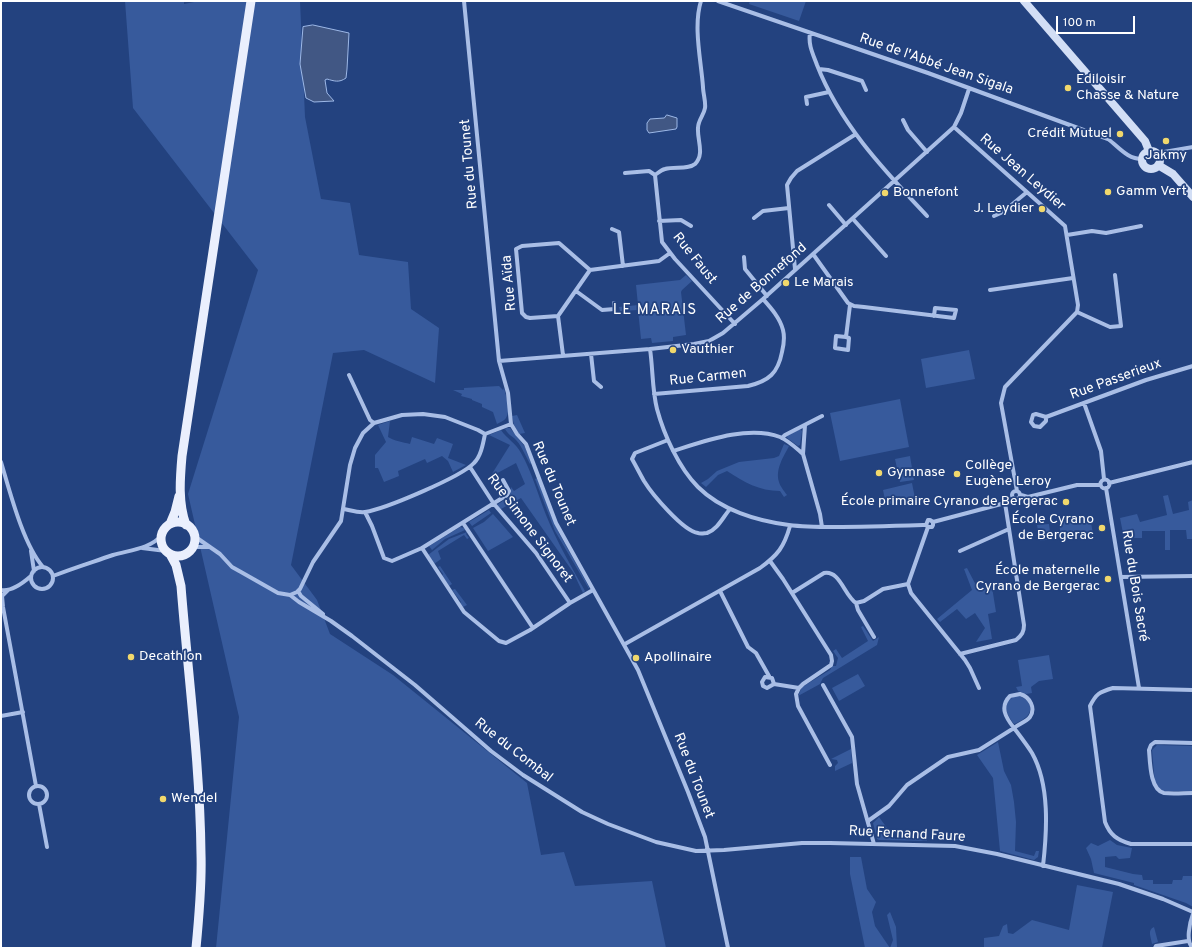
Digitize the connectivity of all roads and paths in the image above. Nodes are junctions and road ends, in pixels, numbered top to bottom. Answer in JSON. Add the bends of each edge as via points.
{"nodes":[{"id":1,"x":251,"y":1,"type":"edge"},
{"id":2,"x":464,"y":1,"type":"edge"},
{"id":3,"x":701,"y":1,"type":"edge"},
{"id":4,"x":718,"y":1,"type":"edge"},
{"id":5,"x":1024,"y":1,"type":"edge"},
{"id":6,"x":810,"y":33,"type":"junction"},
{"id":7,"x":819,"y":69,"type":"junction"},
{"id":8,"x":969,"y":89,"type":"junction"},
{"id":9,"x":866,"y":90,"type":"dead end"},
{"id":10,"x":829,"y":92,"type":"junction"},
{"id":11,"x":807,"y":104,"type":"dead end"},
{"id":12,"x":903,"y":120,"type":"dead end"},
{"id":13,"x":954,"y":127,"type":"junction"},
{"id":14,"x":856,"y":134,"type":"junction"},
{"id":15,"x":1193,"y":147,"type":"edge"},
{"id":16,"x":1149,"y":151,"type":"junction"},
{"id":17,"x":927,"y":152,"type":"junction"},
{"id":18,"x":1158,"y":155,"type":"junction"},
{"id":19,"x":1142,"y":159,"type":"junction"},
{"id":20,"x":1158,"y":165,"type":"junction"},
{"id":21,"x":625,"y":173,"type":"dead end"},
{"id":22,"x":655,"y":175,"type":"junction"},
{"id":23,"x":894,"y":181,"type":"junction"},
{"id":24,"x":1027,"y":192,"type":"junction"},
{"id":25,"x":1193,"y":197,"type":"edge"},
{"id":26,"x":829,"y":205,"type":"dead end"},
{"id":27,"x":789,"y":208,"type":"junction"},
{"id":28,"x":926,"y":216,"type":"dead end"},
{"id":29,"x":994,"y":216,"type":"dead end"},
{"id":30,"x":754,"y":218,"type":"dead end"},
{"id":31,"x":853,"y":218,"type":"junction"},
{"id":32,"x":660,"y":221,"type":"junction"},
{"id":33,"x":846,"y":225,"type":"junction"},
{"id":34,"x":691,"y":226,"type":"dead end"},
{"id":35,"x":1141,"y":226,"type":"dead end"},
{"id":36,"x":612,"y":229,"type":"dead end"},
{"id":37,"x":1067,"y":235,"type":"junction"},
{"id":38,"x":670,"y":253,"type":"junction"},
{"id":39,"x":813,"y":254,"type":"junction"},
{"id":40,"x":886,"y":256,"type":"dead end"},
{"id":41,"x":744,"y":257,"type":"dead end"},
{"id":42,"x":623,"y":266,"type":"junction"},
{"id":43,"x":590,"y":270,"type":"junction"},
{"id":44,"x":795,"y":270,"type":"junction"},
{"id":45,"x":1115,"y":275,"type":"dead end"},
{"id":46,"x":1073,"y":278,"type":"junction"},
{"id":47,"x":990,"y":290,"type":"dead end"},
{"id":48,"x":576,"y":291,"type":"junction"},
{"id":49,"x":765,"y":297,"type":"junction"},
{"id":50,"x":614,"y":303,"type":"dead end"},
{"id":51,"x":850,"y":305,"type":"junction"},
{"id":52,"x":1077,"y":312,"type":"junction"},
{"id":53,"x":558,"y":316,"type":"junction"},
{"id":54,"x":934,"y":316,"type":"junction"},
{"id":55,"x":735,"y":324,"type":"junction"},
{"id":56,"x":846,"y":337,"type":"junction"},
{"id":57,"x":650,"y":349,"type":"junction"},
{"id":58,"x":591,"y":354,"type":"junction"},
{"id":59,"x":563,"y":355,"type":"junction"},
{"id":60,"x":499,"y":361,"type":"junction"},
{"id":61,"x":1193,"y":366,"type":"edge"},
{"id":62,"x":348,"y":375,"type":"dead end"},
{"id":63,"x":601,"y":387,"type":"dead end"},
{"id":64,"x":654,"y":394,"type":"junction"},
{"id":65,"x":1084,"y":403,"type":"junction"},
{"id":66,"x":822,"y":416,"type":"dead end"},
{"id":67,"x":1046,"y":417,"type":"dead end"},
{"id":68,"x":374,"y":423,"type":"junction"},
{"id":69,"x":511,"y":424,"type":"junction"},
{"id":70,"x":805,"y":425,"type":"junction"},
{"id":71,"x":485,"y":434,"type":"junction"},
{"id":72,"x":782,"y":438,"type":"junction"},
{"id":73,"x":668,"y":440,"type":"junction"},
{"id":74,"x":673,"y":450,"type":"junction"},
{"id":75,"x":802,"y":454,"type":"junction"},
{"id":76,"x":1,"y":462,"type":"edge"},
{"id":77,"x":1193,"y":462,"type":"edge"},
{"id":78,"x":470,"y":467,"type":"junction"},
{"id":79,"x":1104,"y":479,"type":"junction"},
{"id":80,"x":503,"y":480,"type":"dead end"},
{"id":81,"x":1109,"y":483,"type":"junction"},
{"id":82,"x":1100,"y":485,"type":"junction"},
{"id":83,"x":1106,"y":488,"type":"junction"},
{"id":84,"x":180,"y":491,"type":"junction"},
{"id":85,"x":1018,"y":491,"type":"junction"},
{"id":86,"x":1021,"y":495,"type":"junction"},
{"id":87,"x":1014,"y":499,"type":"junction"},
{"id":88,"x":1005,"y":503,"type":"junction"},
{"id":89,"x":494,"y":504,"type":"junction"},
{"id":90,"x":344,"y":509,"type":"junction"},
{"id":91,"x":730,"y":509,"type":"junction"},
{"id":92,"x":365,"y":512,"type":"junction"},
{"id":93,"x":170,"y":524,"type":"junction"},
{"id":94,"x":463,"y":524,"type":"junction"},
{"id":95,"x":186,"y":525,"type":"junction"},
{"id":96,"x":790,"y":526,"type":"junction"},
{"id":97,"x":822,"y":526,"type":"junction"},
{"id":98,"x":927,"y":526,"type":"junction"},
{"id":99,"x":1009,"y":529,"type":"junction"},
{"id":100,"x":194,"y":533,"type":"junction"},
{"id":101,"x":162,"y":535,"type":"junction"},
{"id":102,"x":209,"y":547,"type":"junction"},
{"id":103,"x":31,"y":548,"type":"junction"},
{"id":104,"x":141,"y":548,"type":"junction"},
{"id":105,"x":422,"y":548,"type":"junction"},
{"id":106,"x":189,"y":551,"type":"junction"},
{"id":107,"x":960,"y":551,"type":"dead end"},
{"id":108,"x":168,"y":552,"type":"junction"},
{"id":109,"x":770,"y":562,"type":"junction"},
{"id":110,"x":43,"y":567,"type":"junction"},
{"id":111,"x":34,"y":571,"type":"junction"},
{"id":112,"x":31,"y":576,"type":"junction"},
{"id":113,"x":53,"y":576,"type":"junction"},
{"id":114,"x":1193,"y":576,"type":"edge"},
{"id":115,"x":1121,"y":577,"type":"junction"},
{"id":116,"x":908,"y":584,"type":"junction"},
{"id":117,"x":18,"y":585,"type":"junction"},
{"id":118,"x":34,"y":586,"type":"junction"},
{"id":119,"x":181,"y":586,"type":"junction"},
{"id":120,"x":1,"y":590,"type":"edge"},
{"id":121,"x":8,"y":590,"type":"junction"},
{"id":122,"x":593,"y":590,"type":"junction"},
{"id":123,"x":298,"y":591,"type":"junction"},
{"id":124,"x":720,"y":591,"type":"junction"},
{"id":125,"x":792,"y":594,"type":"junction"},
{"id":126,"x":290,"y":595,"type":"junction"},
{"id":127,"x":570,"y":603,"type":"junction"},
{"id":128,"x":856,"y":603,"type":"junction"},
{"id":129,"x":331,"y":621,"type":"junction"},
{"id":130,"x":533,"y":628,"type":"junction"},
{"id":131,"x":874,"y":638,"type":"dead end"},
{"id":132,"x":625,"y":644,"type":"junction"},
{"id":133,"x":960,"y":654,"type":"junction"},
{"id":134,"x":769,"y":676,"type":"junction"},
{"id":135,"x":774,"y":684,"type":"junction"},
{"id":136,"x":824,"y":685,"type":"dead end"},
{"id":137,"x":799,"y":688,"type":"junction"},
{"id":138,"x":979,"y":688,"type":"dead end"},
{"id":139,"x":1139,"y":688,"type":"junction"},
{"id":140,"x":1193,"y":690,"type":"edge"},
{"id":141,"x":22,"y":712,"type":"junction"},
{"id":142,"x":1,"y":716,"type":"edge"},
{"id":143,"x":1014,"y":728,"type":"junction"},
{"id":144,"x":1193,"y":743,"type":"edge"},
{"id":145,"x":830,"y":765,"type":"dead end"},
{"id":146,"x":36,"y":786,"type":"junction"},
{"id":147,"x":1193,"y":793,"type":"edge"},
{"id":148,"x":40,"y":804,"type":"junction"},
{"id":149,"x":868,"y":821,"type":"junction"},
{"id":150,"x":874,"y":844,"type":"junction"},
{"id":151,"x":1193,"y":844,"type":"edge"},
{"id":152,"x":47,"y":847,"type":"dead end"},
{"id":153,"x":708,"y":851,"type":"junction"},
{"id":154,"x":1043,"y":866,"type":"junction"},
{"id":155,"x":1193,"y":913,"type":"edge"},
{"id":156,"x":1188,"y":941,"type":"junction"},
{"id":157,"x":196,"y":948,"type":"edge"},
{"id":158,"x":728,"y":948,"type":"edge"},
{"id":159,"x":1155,"y":948,"type":"edge"},
{"id":160,"x":1192,"y":948,"type":"edge"}],
"edges":[{"from":1,"to":84,"type":"main road","via":[[188,413]]},
{"from":2,"to":60,"type":"street","name":"Rue du Tounet"},
{"from":3,"to":22,"type":"street","via":[[698,26],[705,108],[698,122],[699,158],[690,167],[666,168]]},
{"from":4,"to":6,"type":"street","name":"Rue de l'Abbé Jean Sigala"},
{"from":5,"to":16,"type":"main road","via":[[1145,140]]},
{"from":6,"to":7,"type":"street","via":[[809,42]]},
{"from":6,"to":8,"type":"street","name":"Rue de l'Abbé Jean Sigala"},
{"from":7,"to":9,"type":"street","via":[[862,81]]},
{"from":7,"to":10,"type":"street"},
{"from":8,"to":13,"type":"street","name":"Rue de Bonnefond"},
{"from":8,"to":19,"type":"street","name":"Rue de l'Abbé Jean Sigala","via":[[1108,139],[1128,156]]},
{"from":10,"to":11,"type":"street","via":[[806,98]]},
{"from":10,"to":14,"type":"street"},
{"from":12,"to":17,"type":"street"},
{"from":13,"to":17,"type":"street","name":"Rue de Bonnefond"},
{"from":13,"to":24,"type":"street","name":"Rue Jean Leydier"},
{"from":14,"to":23,"type":"street"},
{"from":14,"to":27,"type":"street","via":[[791,178],[787,185]]},
{"from":15,"to":18,"type":"street"},
{"from":16,"to":18,"type":"main road"},
{"from":16,"to":19,"type":"main road"},
{"from":17,"to":23,"type":"street","name":"Rue de Bonnefond"},
{"from":18,"to":20,"type":"main road"},
{"from":19,"to":20,"type":"main road","via":[[1143,164],[1149,169]]},
{"from":20,"to":25,"type":"main road","via":[[1173,174]]},
{"from":21,"to":22,"type":"street","via":[[648,171]]},
{"from":22,"to":32,"type":"street","name":"Rue Faust"},
{"from":23,"to":28,"type":"street"},
{"from":23,"to":31,"type":"street","name":"Rue de Bonnefond"},
{"from":24,"to":29,"type":"street","via":[[1003,212]]},
{"from":24,"to":37,"type":"street","name":"Rue Jean Leydier","via":[[1065,226]]},
{"from":26,"to":33,"type":"street"},
{"from":27,"to":30,"type":"street","via":[[763,211]]},
{"from":27,"to":44,"type":"street"},
{"from":31,"to":33,"type":"street","name":"Rue de Bonnefond"},
{"from":31,"to":40,"type":"street"},
{"from":32,"to":34,"type":"street","via":[[681,220]]},
{"from":32,"to":38,"type":"street","name":"Rue Faust","via":[[662,242]]},
{"from":33,"to":39,"type":"street","name":"Rue de Bonnefond"},
{"from":35,"to":37,"type":"street","via":[[1106,233]]},
{"from":36,"to":42,"type":"street","via":[[619,232]]},
{"from":37,"to":46,"type":"street","name":"Rue Jean Leydier"},
{"from":38,"to":42,"type":"street","via":[[659,261]]},
{"from":38,"to":55,"type":"street","name":"Rue Faust"},
{"from":39,"to":44,"type":"street","name":"Rue de Bonnefond"},
{"from":39,"to":51,"type":"street"},
{"from":41,"to":49,"type":"street","name":"Rue Carmen","via":[[745,269]]},
{"from":42,"to":43,"type":"street"},
{"from":43,"to":48,"type":"street"},
{"from":43,"to":53,"type":"street","name":"Rue Aïda","via":[[559,243],[522,246],[516,249],[522,313],[530,318]]},
{"from":44,"to":49,"type":"street","name":"Rue de Bonnefond"},
{"from":45,"to":52,"type":"street","via":[[1121,326],[1110,327]]},
{"from":46,"to":47,"type":"street"},
{"from":46,"to":52,"type":"street","name":"Rue Jean Leydier"},
{"from":48,"to":50,"type":"street","via":[[602,310],[615,309]]},
{"from":48,"to":53,"type":"street"},
{"from":49,"to":55,"type":"street","name":"Rue de Bonnefond"},
{"from":49,"to":64,"type":"street","name":"Rue Carmen","via":[[783,329],[784,342],[778,367],[770,377],[761,383],[748,386]]},
{"from":51,"to":54,"type":"street"},
{"from":51,"to":56,"type":"street"},
{"from":52,"to":85,"type":"street","via":[[1003,391],[1001,403]]},
{"from":53,"to":59,"type":"street"},
{"from":54,"to":54,"type":"street","via":[[954,318],[956,310],[935,308]]},
{"from":55,"to":57,"type":"street","name":"Rue de Bonnefond","via":[[709,341]]},
{"from":56,"to":56,"type":"street","via":[[849,338],[848,350],[835,348],[836,336]]},
{"from":57,"to":58,"type":"street","name":"Rue de Bonnefond"},
{"from":57,"to":64,"type":"street"},
{"from":58,"to":59,"type":"street","name":"Rue de Bonnefond"},
{"from":58,"to":63,"type":"street","via":[[594,381]]},
{"from":59,"to":60,"type":"street","name":"Rue de Bonnefond"},
{"from":60,"to":69,"type":"street","name":"Rue du Tounet","via":[[508,393]]},
{"from":61,"to":65,"type":"street","name":"Rue Passerieux"},
{"from":62,"to":68,"type":"street","via":[[370,420]]},
{"from":64,"to":73,"type":"street"},
{"from":65,"to":67,"type":"street","name":"Rue Passerieux"},
{"from":65,"to":79,"type":"street","via":[[1101,451]]},
{"from":66,"to":70,"type":"street"},
{"from":68,"to":71,"type":"street","via":[[402,415],[423,414],[445,417]]},
{"from":68,"to":90,"type":"street","via":[[363,433],[355,448]]},
{"from":69,"to":71,"type":"street"},
{"from":69,"to":122,"type":"street","name":"Rue du Tounet","via":[[526,444],[556,523]]},
{"from":70,"to":72,"type":"street"},
{"from":70,"to":75,"type":"street"},
{"from":71,"to":78,"type":"street","via":[[482,450]]},
{"from":72,"to":74,"type":"street","via":[[758,433],[729,435]]},
{"from":72,"to":75,"type":"street"},
{"from":73,"to":74,"type":"street"},
{"from":73,"to":91,"type":"street","via":[[635,452],[632,459],[657,500],[690,530],[698,534],[713,530]]},
{"from":74,"to":91,"type":"street","via":[[698,487]]},
{"from":75,"to":97,"type":"street"},
{"from":76,"to":103,"type":"street","via":[[18,518]]},
{"from":77,"to":81,"type":"street"},
{"from":78,"to":89,"type":"street","name":"Rue Simone Signoret"},
{"from":78,"to":92,"type":"street","via":[[432,487]]},
{"from":79,"to":81,"type":"street"},
{"from":79,"to":82,"type":"street"},
{"from":80,"to":89,"type":"street","via":[[509,493]]},
{"from":81,"to":83,"type":"street"},
{"from":82,"to":83,"type":"street"},
{"from":82,"to":86,"type":"street","via":[[1077,485],[1028,497]]},
{"from":83,"to":115,"type":"street","name":"Rue du Bois Sacré"},
{"from":84,"to":93,"type":"main road"},
{"from":84,"to":95,"type":"main road"},
{"from":85,"to":86,"type":"street"},
{"from":85,"to":87,"type":"street","via":[[1013,493]]},
{"from":86,"to":87,"type":"street","via":[[1017,500]]},
{"from":87,"to":88,"type":"street"},
{"from":88,"to":98,"type":"street","via":[[933,522],[928,520]]},
{"from":88,"to":99,"type":"street"},
{"from":89,"to":94,"type":"street"},
{"from":89,"to":127,"type":"street","name":"Rue Simone Signoret","via":[[536,553]]},
{"from":90,"to":92,"type":"street"},
{"from":90,"to":123,"type":"street","via":[[341,521],[313,562]]},
{"from":91,"to":96,"type":"street","via":[[764,521]]},
{"from":92,"to":105,"type":"street","via":[[384,558],[388,561],[397,560]]},
{"from":93,"to":95,"type":"main road","via":[[181,522]]},
{"from":93,"to":101,"type":"main road"},
{"from":94,"to":105,"type":"street"},
{"from":94,"to":130,"type":"street"},
{"from":95,"to":100,"type":"main road"},
{"from":96,"to":97,"type":"street"},
{"from":96,"to":109,"type":"street","via":[[785,542]]},
{"from":97,"to":98,"type":"street"},
{"from":98,"to":116,"type":"street"},
{"from":99,"to":107,"type":"street"},
{"from":99,"to":133,"type":"street","via":[[1024,631],[1016,640]]},
{"from":100,"to":102,"type":"street","name":"Rue du Combal"},
{"from":100,"to":106,"type":"main road","via":[[194,545]]},
{"from":101,"to":104,"type":"street"},
{"from":101,"to":108,"type":"main road","via":[[161,540]]},
{"from":102,"to":106,"type":"street","via":[[196,547]]},
{"from":102,"to":126,"type":"street","name":"Rue du Combal","via":[[232,567],[278,593]]},
{"from":103,"to":110,"type":"street"},
{"from":103,"to":111,"type":"street"},
{"from":104,"to":108,"type":"street"},
{"from":104,"to":113,"type":"street","via":[[115,554]]},
{"from":105,"to":130,"type":"street","via":[[464,612],[499,641],[506,643]]},
{"from":106,"to":108,"type":"main road","via":[[179,556]]},
{"from":106,"to":119,"type":"main road","via":[[183,564]]},
{"from":108,"to":119,"type":"main road","via":[[176,565]]},
{"from":109,"to":124,"type":"street"},
{"from":109,"to":125,"type":"street"},
{"from":110,"to":111,"type":"street"},
{"from":110,"to":113,"type":"street","via":[[50,570]]},
{"from":111,"to":112,"type":"street"},
{"from":112,"to":117,"type":"street"},
{"from":112,"to":118,"type":"street"},
{"from":113,"to":118,"type":"street","via":[[53,582],[48,588],[43,590]]},
{"from":114,"to":115,"type":"street"},
{"from":115,"to":139,"type":"street","name":"Rue du Bois Sacré"},
{"from":116,"to":128,"type":"street","via":[[883,589]]},
{"from":116,"to":133,"type":"street","via":[[911,593]]},
{"from":117,"to":118,"type":"street"},
{"from":117,"to":121,"type":"street"},
{"from":119,"to":157,"type":"main road","via":[[201,854]]},
{"from":120,"to":121,"type":"street"},
{"from":121,"to":141,"type":"street","via":[[2,596],[3,607]]},
{"from":122,"to":127,"type":"street"},
{"from":122,"to":132,"type":"street","name":"Rue du Tounet"},
{"from":123,"to":126,"type":"street"},
{"from":123,"to":129,"type":"street","name":"Rue du Combal"},
{"from":124,"to":132,"type":"street"},
{"from":124,"to":134,"type":"street","via":[[748,646],[756,653]]},
{"from":125,"to":128,"type":"street","via":[[829,572],[834,574],[849,598]]},
{"from":125,"to":137,"type":"street","via":[[828,650],[832,661],[828,668]]},
{"from":126,"to":129,"type":"street","name":"Rue du Combal"},
{"from":127,"to":130,"type":"street"},
{"from":128,"to":131,"type":"street"},
{"from":129,"to":153,"type":"street","name":"Rue du Combal","via":[[415,684],[496,755],[549,792],[601,821],[656,842],[696,851]]},
{"from":132,"to":153,"type":"street","name":"Rue du Tounet","via":[[652,702],[704,834]]},
{"from":133,"to":138,"type":"street"},
{"from":134,"to":135,"type":"street"},
{"from":134,"to":135,"type":"street","via":[[762,680],[763,686],[767,688]]},
{"from":135,"to":137,"type":"street"},
{"from":136,"to":149,"type":"street","via":[[852,737],[857,784]]},
{"from":137,"to":145,"type":"street","via":[[796,694],[798,706]]},
{"from":139,"to":140,"type":"street"},
{"from":139,"to":151,"type":"street","via":[[1112,688],[1103,691],[1095,696],[1090,706],[1105,822],[1114,838],[1131,844]]},
{"from":141,"to":142,"type":"street"},
{"from":141,"to":146,"type":"street"},
{"from":143,"to":143,"type":"street","via":[[1032,713],[1031,703],[1020,694],[1010,696],[1004,704],[1005,714]]},
{"from":143,"to":149,"type":"street","via":[[979,750],[948,757],[907,785],[889,806]]},
{"from":143,"to":154,"type":"street","via":[[1032,754],[1042,787],[1047,819]]},
{"from":144,"to":147,"type":"street","via":[[1155,742],[1149,750],[1153,783],[1157,790],[1163,793]]},
{"from":146,"to":148,"type":"street","via":[[46,792],[46,799]]},
{"from":146,"to":148,"type":"street","via":[[30,790],[29,798]]},
{"from":148,"to":152,"type":"street"},
{"from":149,"to":150,"type":"street"},
{"from":150,"to":153,"type":"street","name":"Rue Fernand Faure","via":[[802,843]]},
{"from":150,"to":154,"type":"street","name":"Rue Fernand Faure","via":[[955,846]]},
{"from":153,"to":158,"type":"street","name":"Rue du Tounet"},
{"from":154,"to":155,"type":"street","name":"Rue Fernand Faure","via":[[1119,884]]},
{"from":155,"to":156,"type":"street"},
{"from":156,"to":159,"type":"street"},
{"from":156,"to":160,"type":"street"}]}
